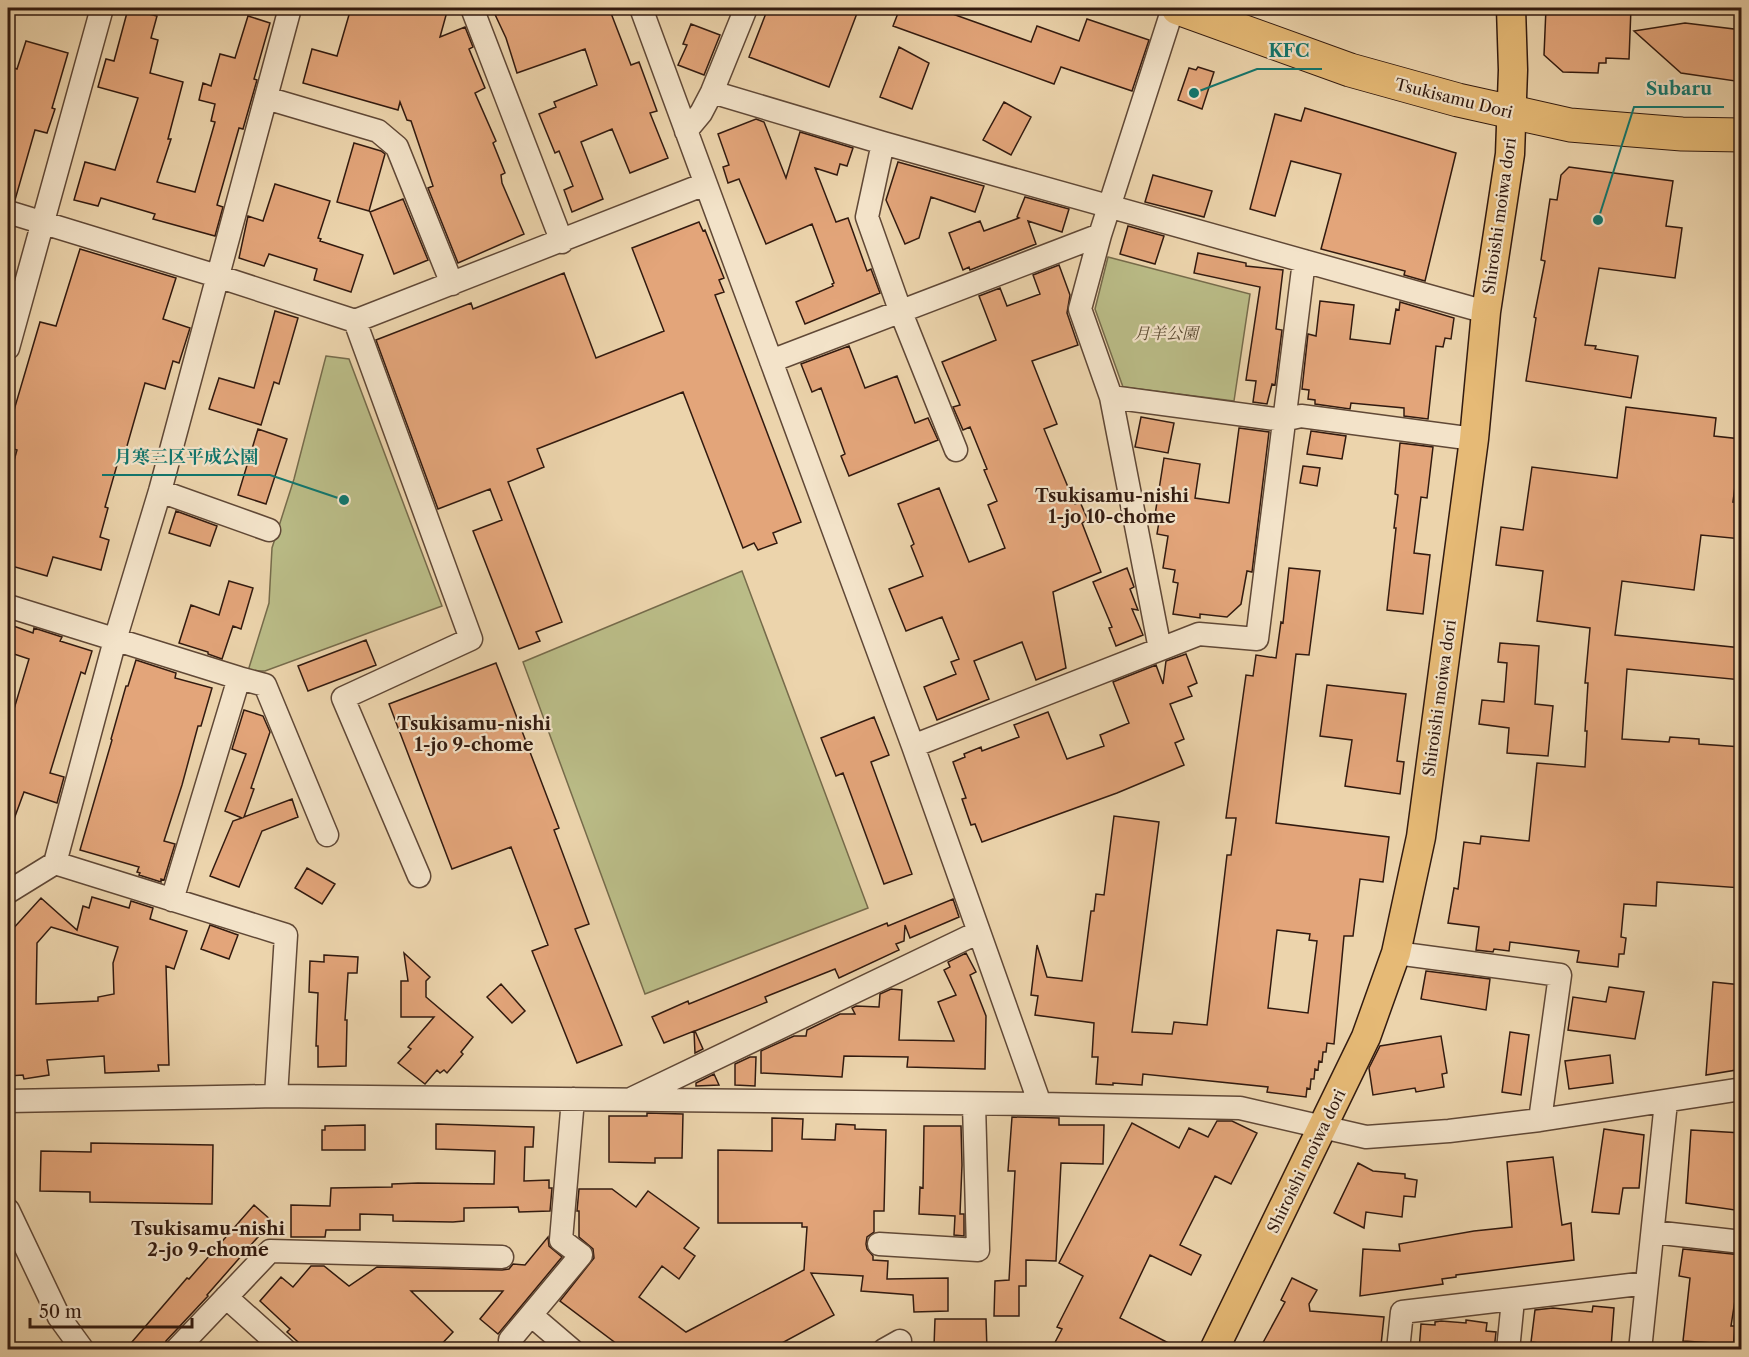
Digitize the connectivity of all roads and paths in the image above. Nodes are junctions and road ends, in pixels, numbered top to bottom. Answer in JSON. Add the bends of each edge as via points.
{"nodes":[{"id":1,"x":102,"y":8,"type":"edge"},
{"id":2,"x":290,"y":8,"type":"edge"},
{"id":3,"x":472,"y":8,"type":"edge"},
{"id":4,"x":641,"y":8,"type":"edge"},
{"id":5,"x":746,"y":8,"type":"edge"},
{"id":6,"x":1175,"y":8,"type":"edge"},
{"id":7,"x":1511,"y":8,"type":"edge"},
{"id":8,"x":712,"y":92,"type":"junction"},
{"id":9,"x":266,"y":98,"type":"junction"},
{"id":10,"x":1512,"y":112,"type":"junction"},
{"id":11,"x":686,"y":131,"type":"junction"},
{"id":12,"x":1742,"y":135,"type":"edge"},
{"id":13,"x":883,"y":143,"type":"junction"},
{"id":14,"x":705,"y":184,"type":"junction"},
{"id":15,"x":1110,"y":206,"type":"junction"},
{"id":16,"x":8,"y":212,"type":"edge"},
{"id":17,"x":42,"y":222,"type":"junction"},
{"id":18,"x":1100,"y":235,"type":"junction"},
{"id":19,"x":562,"y":242,"type":"junction"},
{"id":20,"x":1304,"y":261,"type":"junction"},
{"id":21,"x":217,"y":276,"type":"junction"},
{"id":22,"x":452,"y":284,"type":"junction"},
{"id":23,"x":900,"y":310,"type":"junction"},
{"id":24,"x":1486,"y":312,"type":"junction"},
{"id":25,"x":355,"y":321,"type":"junction"},
{"id":26,"x":8,"y":348,"type":"edge"},
{"id":27,"x":771,"y":361,"type":"junction"},
{"id":28,"x":1111,"y":397,"type":"junction"},
{"id":29,"x":1283,"y":420,"type":"junction"},
{"id":30,"x":1474,"y":439,"type":"junction"},
{"id":31,"x":956,"y":450,"type":"dead end"},
{"id":32,"x":160,"y":491,"type":"junction"},
{"id":33,"x":269,"y":530,"type":"dead end"},
{"id":34,"x":8,"y":606,"type":"edge"},
{"id":35,"x":115,"y":640,"type":"junction"},
{"id":36,"x":1160,"y":649,"type":"junction"},
{"id":37,"x":239,"y":678,"type":"junction"},
{"id":38,"x":914,"y":746,"type":"junction"},
{"id":39,"x":327,"y":835,"type":"dead end"},
{"id":40,"x":55,"y":863,"type":"junction"},
{"id":41,"x":419,"y":876,"type":"dead end"},
{"id":42,"x":8,"y":892,"type":"edge"},
{"id":43,"x":172,"y":900,"type":"junction"},
{"id":44,"x":979,"y":932,"type":"junction"},
{"id":45,"x":1396,"y":953,"type":"junction"},
{"id":46,"x":1742,"y":1089,"type":"edge"},
{"id":47,"x":276,"y":1096,"type":"junction"},
{"id":48,"x":573,"y":1099,"type":"junction"},
{"id":49,"x":629,"y":1100,"type":"junction"},
{"id":50,"x":8,"y":1101,"type":"edge"},
{"id":51,"x":1666,"y":1102,"type":"junction"},
{"id":52,"x":974,"y":1104,"type":"junction"},
{"id":53,"x":1040,"y":1104,"type":"junction"},
{"id":54,"x":1540,"y":1120,"type":"junction"},
{"id":55,"x":1323,"y":1127,"type":"junction"},
{"id":56,"x":8,"y":1210,"type":"edge"},
{"id":57,"x":1653,"y":1233,"type":"junction"},
{"id":58,"x":1742,"y":1242,"type":"edge"},
{"id":59,"x":879,"y":1244,"type":"dead end"},
{"id":60,"x":16,"y":1252,"type":"edge"},
{"id":61,"x":502,"y":1257,"type":"dead end"},
{"id":62,"x":1647,"y":1283,"type":"junction"},
{"id":63,"x":226,"y":1297,"type":"junction"},
{"id":64,"x":1513,"y":1300,"type":"junction"},
{"id":65,"x":531,"y":1315,"type":"junction"},
{"id":66,"x":510,"y":1340,"type":"dead end"},
{"id":67,"x":83,"y":1350,"type":"edge"},
{"id":68,"x":176,"y":1350,"type":"edge"},
{"id":69,"x":285,"y":1350,"type":"edge"},
{"id":70,"x":572,"y":1350,"type":"edge"},
{"id":71,"x":1215,"y":1350,"type":"edge"},
{"id":72,"x":1398,"y":1350,"type":"edge"},
{"id":73,"x":1508,"y":1350,"type":"edge"},
{"id":74,"x":1640,"y":1350,"type":"edge"}],
"edges":[{"from":1,"to":17,"type":"street"},
{"from":2,"to":9,"type":"street"},
{"from":3,"to":19,"type":"street"},
{"from":4,"to":11,"type":"street"},
{"from":5,"to":8,"type":"street"},
{"from":6,"to":10,"type":"highway","name":"Tsukisamu Dori","via":[[1376,78]]},
{"from":6,"to":15,"type":"street"},
{"from":7,"to":10,"type":"main road","name":"Shiroishi moiwa dori"},
{"from":8,"to":11,"type":"street"},
{"from":8,"to":13,"type":"street"},
{"from":9,"to":21,"type":"street"},
{"from":9,"to":22,"type":"street","via":[[378,131],[397,147]]},
{"from":10,"to":12,"type":"highway","name":"Tsukisamu Dori","via":[[1570,125]]},
{"from":10,"to":24,"type":"main road","name":"Shiroishi moiwa dori","via":[[1510,154]]},
{"from":11,"to":14,"type":"street"},
{"from":13,"to":15,"type":"street"},
{"from":13,"to":23,"type":"street","via":[[867,218]]},
{"from":14,"to":19,"type":"street"},
{"from":14,"to":27,"type":"street"},
{"from":15,"to":18,"type":"street"},
{"from":15,"to":20,"type":"street"},
{"from":16,"to":17,"type":"street"},
{"from":17,"to":21,"type":"street"},
{"from":17,"to":26,"type":"street"},
{"from":18,"to":23,"type":"street"},
{"from":18,"to":28,"type":"street","via":[[1080,309]]},
{"from":19,"to":22,"type":"street"},
{"from":20,"to":24,"type":"street"},
{"from":20,"to":29,"type":"street"},
{"from":21,"to":25,"type":"street"},
{"from":21,"to":32,"type":"street"},
{"from":22,"to":25,"type":"street"},
{"from":23,"to":27,"type":"street"},
{"from":23,"to":31,"type":"street"},
{"from":24,"to":30,"type":"main road","name":"Shiroishi moiwa dori"},
{"from":25,"to":41,"type":"street","via":[[471,639],[343,698]]},
{"from":27,"to":38,"type":"street"},
{"from":28,"to":29,"type":"street"},
{"from":28,"to":36,"type":"street"},
{"from":29,"to":30,"type":"street","via":[[1301,416]]},
{"from":29,"to":36,"type":"street","via":[[1257,639],[1199,634]]},
{"from":30,"to":45,"type":"main road","name":"Shiroishi moiwa dori","via":[[1421,837]]},
{"from":32,"to":33,"type":"street"},
{"from":32,"to":35,"type":"street"},
{"from":34,"to":35,"type":"street"},
{"from":35,"to":37,"type":"street"},
{"from":35,"to":40,"type":"street"},
{"from":36,"to":38,"type":"street"},
{"from":37,"to":39,"type":"street","via":[[265,685]]},
{"from":37,"to":43,"type":"street"},
{"from":38,"to":44,"type":"street"},
{"from":40,"to":42,"type":"street"},
{"from":40,"to":43,"type":"street"},
{"from":43,"to":47,"type":"street","via":[[286,934]]},
{"from":44,"to":49,"type":"street"},
{"from":44,"to":53,"type":"street"},
{"from":45,"to":54,"type":"street","via":[[1560,975]]},
{"from":45,"to":55,"type":"main road","name":"Shiroishi moiwa dori","via":[[1366,1036]]},
{"from":46,"to":51,"type":"street"},
{"from":47,"to":48,"type":"street"},
{"from":47,"to":50,"type":"street"},
{"from":48,"to":49,"type":"street"},
{"from":48,"to":65,"type":"street","via":[[561,1240],[581,1255]]},
{"from":49,"to":52,"type":"street"},
{"from":51,"to":54,"type":"street"},
{"from":51,"to":57,"type":"street"},
{"from":52,"to":53,"type":"street"},
{"from":52,"to":59,"type":"street","via":[[978,1250]]},
{"from":53,"to":55,"type":"street","via":[[1240,1108]]},
{"from":54,"to":55,"type":"street","via":[[1366,1137]]},
{"from":55,"to":71,"type":"main road","name":"Shiroishi moiwa dori"},
{"from":56,"to":60,"type":"street"},
{"from":57,"to":58,"type":"street"},
{"from":57,"to":62,"type":"street"},
{"from":60,"to":67,"type":"street"},
{"from":61,"to":63,"type":"street","via":[[270,1251]]},
{"from":62,"to":64,"type":"street"},
{"from":62,"to":74,"type":"street"},
{"from":63,"to":68,"type":"street"},
{"from":63,"to":69,"type":"street"},
{"from":64,"to":72,"type":"street","via":[[1402,1312]]},
{"from":64,"to":73,"type":"street"},
{"from":65,"to":66,"type":"street"},
{"from":65,"to":70,"type":"street"}]}
